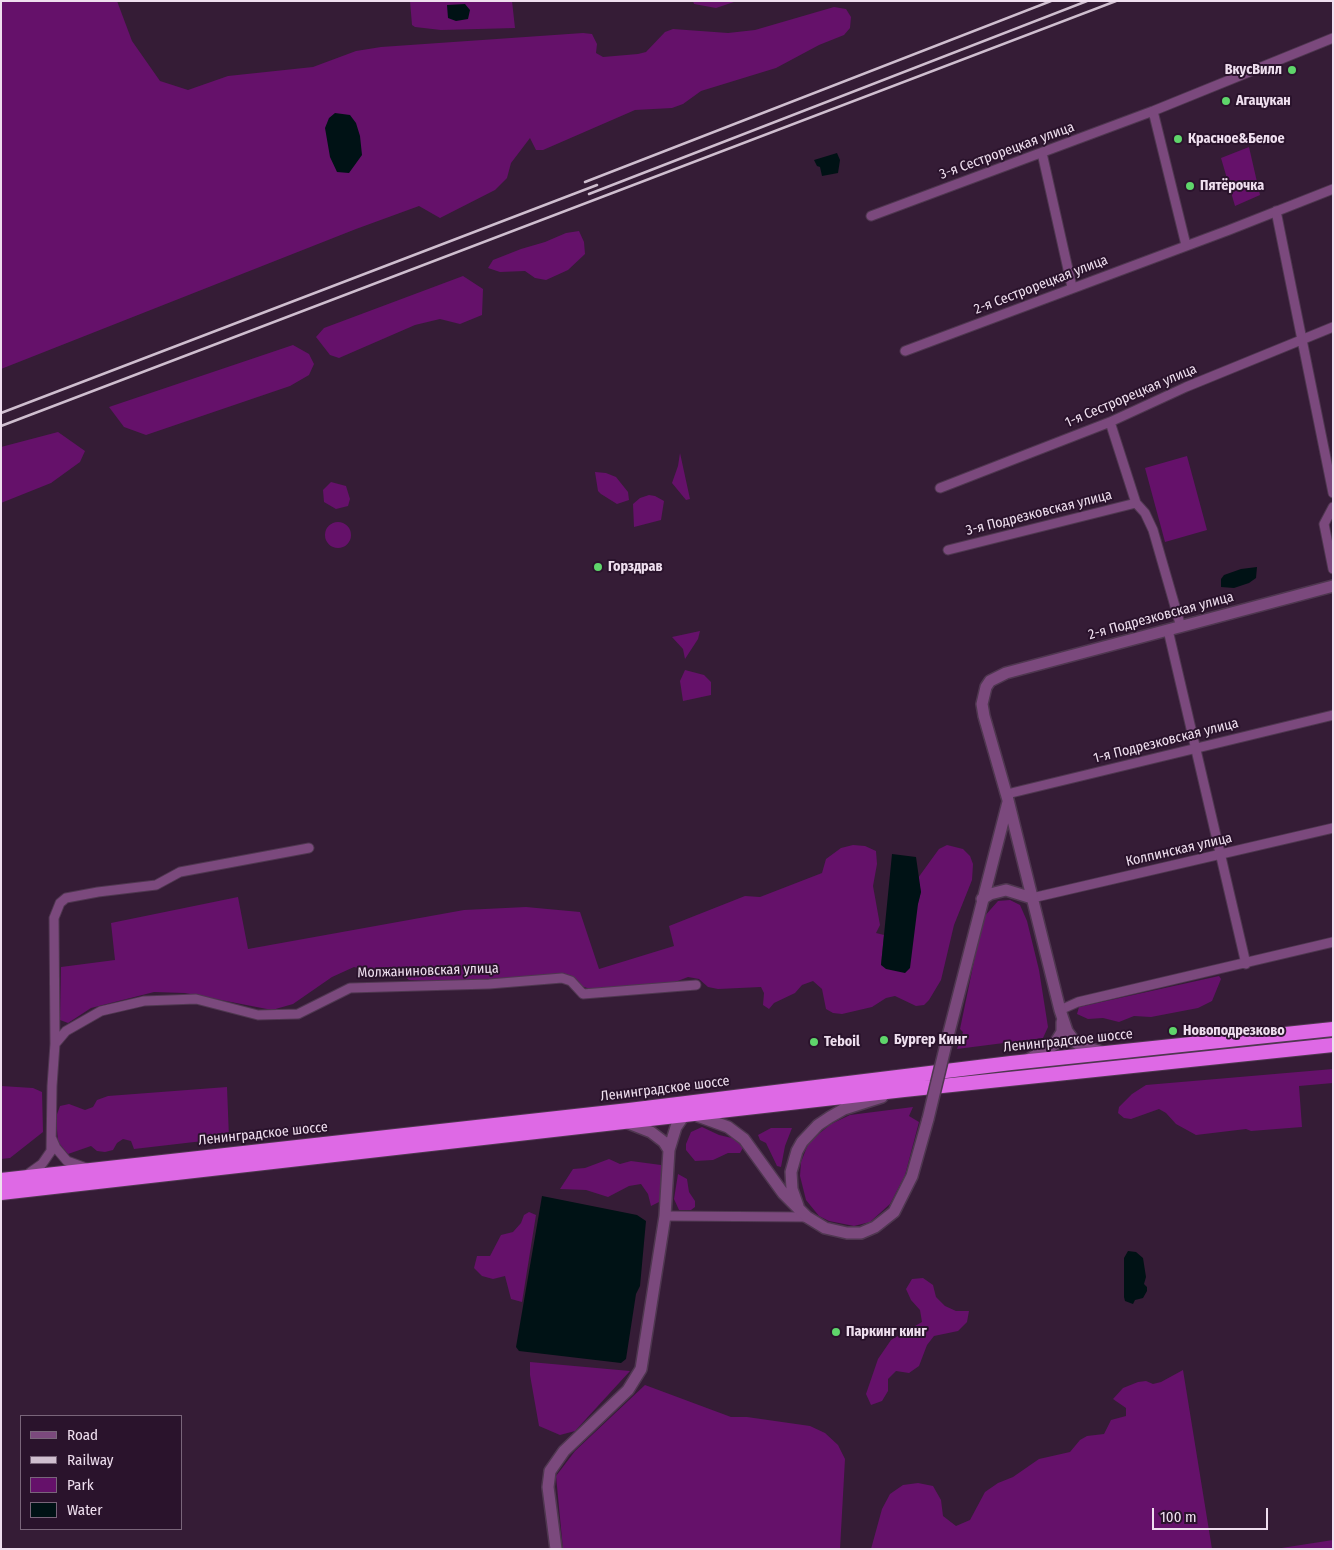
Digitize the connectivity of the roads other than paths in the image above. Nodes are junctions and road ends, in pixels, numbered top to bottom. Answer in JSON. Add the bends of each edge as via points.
{"nodes":[{"id":1,"x":1333,"y":38,"type":"edge"},
{"id":2,"x":1153,"y":111,"type":"junction"},
{"id":3,"x":1042,"y":153,"type":"junction"},
{"id":4,"x":1333,"y":189,"type":"edge"},
{"id":5,"x":1276,"y":211,"type":"junction"},
{"id":6,"x":871,"y":216,"type":"dead end"},
{"id":7,"x":1186,"y":245,"type":"junction"},
{"id":8,"x":1072,"y":287,"type":"junction"},
{"id":9,"x":1333,"y":327,"type":"edge"},
{"id":10,"x":1301,"y":339,"type":"junction"},
{"id":11,"x":905,"y":351,"type":"dead end"},
{"id":12,"x":1110,"y":422,"type":"junction"},
{"id":13,"x":940,"y":488,"type":"dead end"},
{"id":14,"x":1333,"y":493,"type":"edge"},
{"id":15,"x":1136,"y":503,"type":"junction"},
{"id":16,"x":1333,"y":507,"type":"edge"},
{"id":17,"x":948,"y":550,"type":"dead end"},
{"id":18,"x":1333,"y":569,"type":"edge"},
{"id":19,"x":1333,"y":586,"type":"edge"},
{"id":20,"x":1181,"y":626,"type":"junction"},
{"id":21,"x":1168,"y":630,"type":"junction"},
{"id":22,"x":1333,"y":715,"type":"edge"},
{"id":23,"x":1196,"y":747,"type":"junction"},
{"id":24,"x":1008,"y":797,"type":"junction"},
{"id":25,"x":1333,"y":828,"type":"edge"},
{"id":26,"x":309,"y":848,"type":"dead end"},
{"id":27,"x":1222,"y":854,"type":"junction"},
{"id":28,"x":1032,"y":898,"type":"junction"},
{"id":29,"x":982,"y":899,"type":"junction"},
{"id":30,"x":1333,"y":942,"type":"edge"},
{"id":31,"x":1246,"y":964,"type":"junction"},
{"id":32,"x":696,"y":985,"type":"dead end"},
{"id":33,"x":1060,"y":1010,"type":"junction"},
{"id":34,"x":1333,"y":1029,"type":"edge"},
{"id":35,"x":55,"y":1044,"type":"junction"},
{"id":36,"x":1333,"y":1044,"type":"edge"},
{"id":37,"x":1113,"y":1052,"type":"junction"},
{"id":38,"x":1011,"y":1063,"type":"junction"},
{"id":39,"x":904,"y":1090,"type":"junction"},
{"id":40,"x":687,"y":1114,"type":"junction"},
{"id":41,"x":625,"y":1122,"type":"junction"},
{"id":42,"x":52,"y":1139,"type":"junction"},
{"id":43,"x":669,"y":1150,"type":"junction"},
{"id":44,"x":99,"y":1169,"type":"junction"},
{"id":45,"x":20,"y":1178,"type":"junction"},
{"id":46,"x":1,"y":1180,"type":"edge"},
{"id":47,"x":1,"y":1193,"type":"edge"},
{"id":48,"x":804,"y":1215,"type":"junction"},
{"id":49,"x":665,"y":1216,"type":"junction"},
{"id":50,"x":556,"y":1549,"type":"edge"}],
"edges":[{"from":1,"to":2,"type":"street","name":"3-я Сестрорецкая улица"},
{"from":2,"to":3,"type":"street","name":"3-я Сестрорецкая улица"},
{"from":2,"to":7,"type":"street"},
{"from":3,"to":6,"type":"street","name":"3-я Сестрорецкая улица"},
{"from":3,"to":8,"type":"street"},
{"from":4,"to":5,"type":"street","name":"2-я Сестрорецкая улица"},
{"from":5,"to":7,"type":"street","name":"2-я Сестрорецкая улица"},
{"from":5,"to":10,"type":"street"},
{"from":7,"to":8,"type":"street","name":"2-я Сестрорецкая улица"},
{"from":8,"to":11,"type":"street","name":"2-я Сестрорецкая улица"},
{"from":9,"to":10,"type":"street","name":"1-я Сестрорецкая улица"},
{"from":10,"to":12,"type":"street","name":"1-я Сестрорецкая улица"},
{"from":10,"to":14,"type":"street"},
{"from":12,"to":13,"type":"street","name":"1-я Сестрорецкая улица"},
{"from":12,"to":15,"type":"street"},
{"from":15,"to":17,"type":"street","name":"3-я Подрезковская улица"},
{"from":15,"to":20,"type":"street","via":[[1153,530]]},
{"from":16,"to":18,"type":"street","via":[[1324,524]]},
{"from":19,"to":20,"type":"street","name":"2-я Подрезковская улица"},
{"from":20,"to":21,"type":"street","name":"2-я Подрезковская улица"},
{"from":21,"to":23,"type":"street"},
{"from":21,"to":24,"type":"street","name":"2-я Подрезковская улица","via":[[997,677],[986,687],[982,704],[984,716]]},
{"from":22,"to":23,"type":"street","name":"1-я Подрезковская улица"},
{"from":23,"to":24,"type":"street","name":"1-я Подрезковская улица"},
{"from":23,"to":27,"type":"street"},
{"from":24,"to":28,"type":"street"},
{"from":24,"to":29,"type":"street"},
{"from":25,"to":27,"type":"street","name":"Колпинская улица"},
{"from":26,"to":35,"type":"street","via":[[180,872],[156,885],[66,898],[54,918]]},
{"from":27,"to":28,"type":"street","name":"Колпинская улица"},
{"from":27,"to":31,"type":"street"},
{"from":28,"to":29,"type":"street","via":[[1006,890]]},
{"from":28,"to":33,"type":"street"},
{"from":29,"to":48,"type":"street","bridge":true,"via":[[928,1119],[907,1189],[884,1222],[861,1232],[847,1233],[825,1228]]},
{"from":30,"to":31,"type":"street"},
{"from":31,"to":33,"type":"street","via":[[1078,1002]]},
{"from":32,"to":35,"type":"street","name":"Молжаниновская улица","via":[[584,994],[571,981],[562,978],[350,988],[298,1014],[258,1015],[196,1000],[144,1000],[101,1010],[66,1031]]},
{"from":33,"to":37,"type":"street","via":[[1067,1031],[1075,1042],[1092,1050]]},
{"from":33,"to":38,"type":"street","via":[[1062,1032],[1054,1045],[1037,1056]]},
{"from":34,"to":37,"type":"highway","name":"Ленинградское шоссе"},
{"from":35,"to":42,"type":"street"},
{"from":36,"to":39,"type":"highway","name":"Ленинградское шоссе"},
{"from":37,"to":38,"type":"highway","name":"Ленинградское шоссе"},
{"from":38,"to":44,"type":"highway","name":"Ленинградское шоссе"},
{"from":39,"to":40,"type":"highway","name":"Ленинградское шоссе"},
{"from":39,"to":48,"type":"street","via":[[844,1109],[809,1132],[796,1151],[791,1172],[792,1189]]},
{"from":40,"to":41,"type":"highway","name":"Ленинградское шоссе"},
{"from":40,"to":43,"type":"street","via":[[676,1127]]},
{"from":40,"to":48,"type":"street","via":[[717,1122],[744,1139],[783,1193]]},
{"from":41,"to":43,"type":"street","via":[[651,1132]]},
{"from":41,"to":47,"type":"highway","name":"Ленинградское шоссе"},
{"from":42,"to":44,"type":"street","via":[[67,1161]]},
{"from":42,"to":45,"type":"street","via":[[51,1151],[42,1164]]},
{"from":43,"to":49,"type":"street"},
{"from":44,"to":45,"type":"highway","name":"Ленинградское шоссе"},
{"from":45,"to":46,"type":"highway","name":"Ленинградское шоссе"},
{"from":48,"to":49,"type":"street"},
{"from":49,"to":50,"type":"street","via":[[641,1368],[628,1390],[564,1451],[550,1471],[548,1487]]}]}
